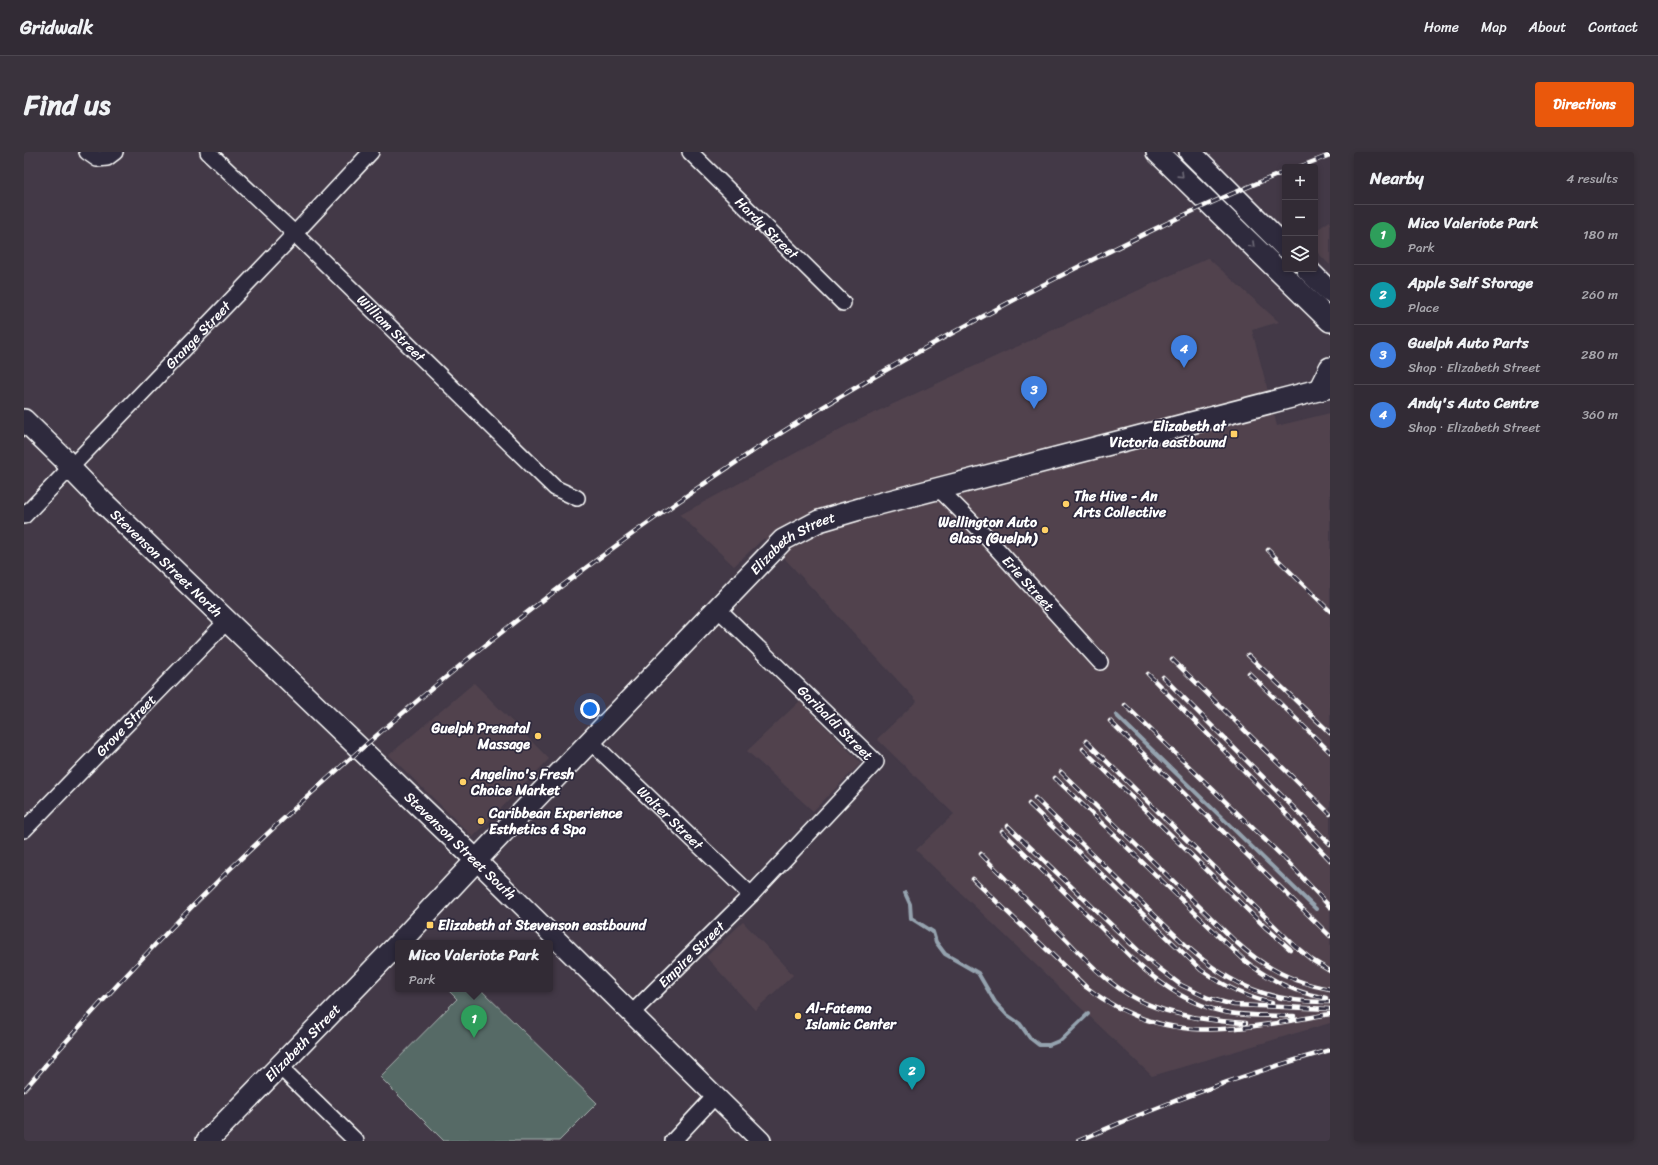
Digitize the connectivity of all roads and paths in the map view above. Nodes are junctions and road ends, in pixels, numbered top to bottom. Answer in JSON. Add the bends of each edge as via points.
{"nodes":[{"id":1,"x":88,"y":152,"type":"edge"},
{"id":2,"x":115,"y":152,"type":"edge"},
{"id":3,"x":208,"y":152,"type":"edge"},
{"id":4,"x":371,"y":152,"type":"edge"},
{"id":5,"x":690,"y":152,"type":"edge"},
{"id":6,"x":1157,"y":152,"type":"edge"},
{"id":7,"x":1190,"y":152,"type":"edge"},
{"id":8,"x":295,"y":234,"type":"junction"},
{"id":9,"x":1282,"y":244,"type":"edge"},
{"id":10,"x":1310,"y":272,"type":"edge"},
{"id":11,"x":1330,"y":292,"type":"edge"},
{"id":12,"x":843,"y":303,"type":"dead end"},
{"id":13,"x":1330,"y":321,"type":"edge"},
{"id":14,"x":1330,"y":368,"type":"edge"},
{"id":15,"x":1324,"y":389,"type":"edge"},
{"id":16,"x":24,"y":420,"type":"edge"},
{"id":17,"x":71,"y":469,"type":"junction"},
{"id":18,"x":939,"y":489,"type":"junction"},
{"id":19,"x":577,"y":498,"type":"dead end"},
{"id":20,"x":24,"y":516,"type":"edge"},
{"id":21,"x":717,"y":608,"type":"junction"},
{"id":22,"x":227,"y":621,"type":"junction"},
{"id":23,"x":1100,"y":662,"type":"dead end"},
{"id":24,"x":312,"y":703,"type":"joint"},
{"id":25,"x":590,"y":741,"type":"junction"},
{"id":26,"x":24,"y":830,"type":"edge"},
{"id":27,"x":476,"y":860,"type":"junction"},
{"id":28,"x":751,"y":895,"type":"junction"},
{"id":29,"x":401,"y":940,"type":"edge"},
{"id":30,"x":395,"y":946,"type":"edge"},
{"id":31,"x":631,"y":1014,"type":"junction"},
{"id":32,"x":279,"y":1066,"type":"junction"},
{"id":33,"x":715,"y":1096,"type":"junction"},
{"id":34,"x":207,"y":1141,"type":"edge"},
{"id":35,"x":356,"y":1141,"type":"edge"},
{"id":36,"x":673,"y":1141,"type":"edge"},
{"id":37,"x":761,"y":1141,"type":"edge"}],
"edges":[{"from":1,"to":2,"type":"street","via":[[97,159],[107,158]]},
{"from":3,"to":8,"type":"street","name":"William Street"},
{"from":4,"to":8,"type":"street","name":"Grange Street"},
{"from":5,"to":12,"type":"street","name":"Hardy Street"},
{"from":6,"to":13,"type":"main road","one_way":true},
{"from":7,"to":9,"type":"main road"},
{"from":8,"to":17,"type":"street","name":"Grange Street"},
{"from":8,"to":19,"type":"street","name":"William Street","via":[[555,488]]},
{"from":10,"to":11,"type":"main road"},
{"from":14,"to":15,"type":"main road"},
{"from":15,"to":18,"type":"main road","name":"Elizabeth Street"},
{"from":16,"to":17,"type":"main road","name":"Stevenson Street North"},
{"from":17,"to":20,"type":"street","name":"Grange Street"},
{"from":17,"to":22,"type":"main road","name":"Stevenson Street North"},
{"from":18,"to":21,"type":"main road","name":"Elizabeth Street","via":[[819,521],[783,540]]},
{"from":18,"to":23,"type":"street","name":"Erie Street","via":[[980,530]]},
{"from":21,"to":25,"type":"main road","name":"Elizabeth Street"},
{"from":21,"to":28,"type":"street","name":"Garibaldi Street","via":[[876,762]]},
{"from":22,"to":24,"type":"main road","name":"Stevenson Street North"},
{"from":22,"to":26,"type":"street","name":"Grove Street"},
{"from":24,"to":27,"type":"main road","name":"Stevenson Street South"},
{"from":25,"to":27,"type":"main road","name":"Elizabeth Street"},
{"from":25,"to":28,"type":"street","name":"Walter Street"},
{"from":27,"to":29,"type":"main road","name":"Elizabeth Street"},
{"from":27,"to":31,"type":"street","name":"Stevenson Street South"},
{"from":28,"to":31,"type":"street","name":"Empire Street"},
{"from":30,"to":32,"type":"main road","name":"Elizabeth Street"},
{"from":31,"to":33,"type":"street","name":"Stevenson Street South"},
{"from":32,"to":34,"type":"main road","name":"Elizabeth Street"},
{"from":32,"to":35,"type":"street"},
{"from":33,"to":36,"type":"street"},
{"from":33,"to":37,"type":"street","name":"Stevenson Street South"}]}
